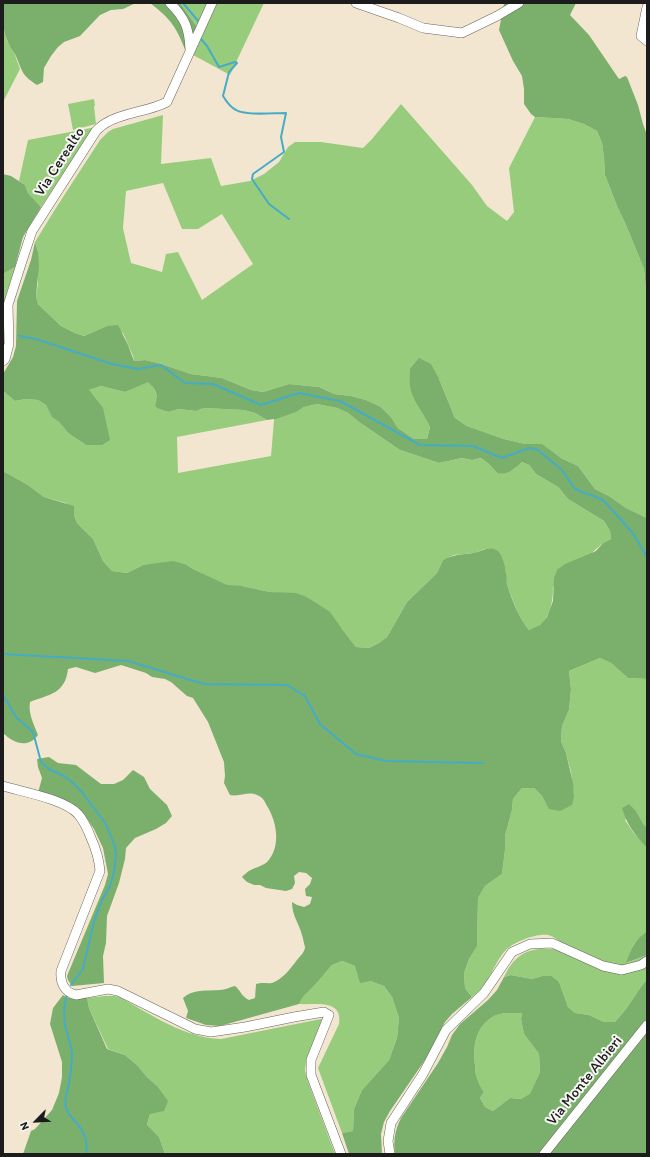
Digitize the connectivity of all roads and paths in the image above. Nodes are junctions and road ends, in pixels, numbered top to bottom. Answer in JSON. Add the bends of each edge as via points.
{"nodes":[{"id":1,"x":170,"y":3,"type":"edge"},
{"id":2,"x":212,"y":3,"type":"edge"},
{"id":3,"x":356,"y":3,"type":"edge"},
{"id":4,"x":519,"y":3,"type":"edge"},
{"id":5,"x":647,"y":7,"type":"edge"},
{"id":6,"x":647,"y":41,"type":"edge"},
{"id":7,"x":190,"y":52,"type":"junction"},
{"id":8,"x":3,"y":361,"type":"edge"},
{"id":9,"x":3,"y":786,"type":"edge"},
{"id":10,"x":647,"y":961,"type":"edge"},
{"id":11,"x":647,"y":1025,"type":"edge"},
{"id":12,"x":341,"y":1154,"type":"edge"},
{"id":13,"x":390,"y":1154,"type":"edge"},
{"id":14,"x":544,"y":1154,"type":"edge"}],
"edges":[{"from":1,"to":7,"type":"street","via":[[185,23],[189,34]]},
{"from":2,"to":7,"type":"street","name":"Via Cerealto"},
{"from":3,"to":4,"type":"street","via":[[423,28],[462,33]]},
{"from":5,"to":6,"type":"street","via":[[641,36]]},
{"from":7,"to":8,"type":"street","name":"Via Cerealto","via":[[167,102],[104,123],[96,131],[32,231],[8,305],[9,344]]},
{"from":9,"to":12,"type":"street","via":[[52,800],[77,813],[87,828],[99,857],[100,871],[61,971],[64,987],[76,995],[108,989],[118,991],[195,1029],[211,1032],[324,1012],[329,1015],[311,1060],[311,1075]]},
{"from":10,"to":13,"type":"street","via":[[622,970],[603,966],[552,943],[530,944],[512,952],[484,993],[446,1030],[423,1074],[390,1123]]},
{"from":11,"to":14,"type":"street","name":"Via Monte Albieri"}]}
